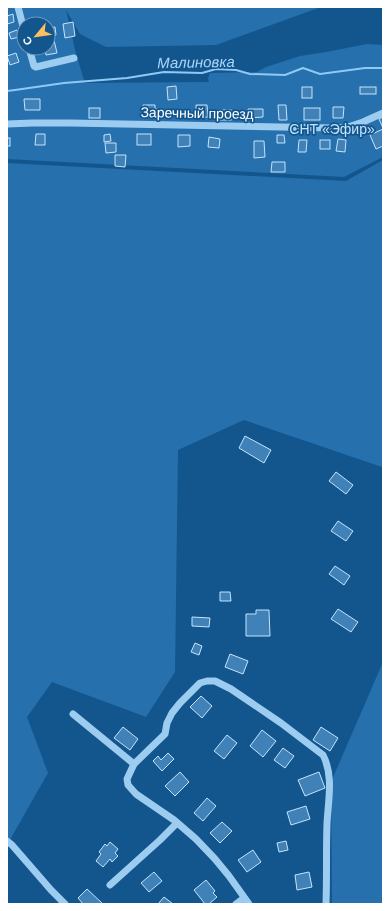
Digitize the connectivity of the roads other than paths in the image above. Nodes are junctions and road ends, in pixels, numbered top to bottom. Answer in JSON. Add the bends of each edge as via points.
{"nodes":[{"id":1,"x":31,"y":56,"type":"edge"},
{"id":2,"x":74,"y":58,"type":"dead end"},
{"id":3,"x":383,"y":113,"type":"edge"},
{"id":4,"x":7,"y":124,"type":"edge"},
{"id":5,"x":204,"y":673,"type":"dead end"},
{"id":6,"x":203,"y":682,"type":"junction"},
{"id":7,"x":73,"y":714,"type":"dead end"},
{"id":8,"x":134,"y":764,"type":"junction"},
{"id":9,"x":177,"y":823,"type":"junction"},
{"id":10,"x":7,"y":841,"type":"edge"},
{"id":11,"x":110,"y":885,"type":"dead end"},
{"id":12,"x":244,"y":898,"type":"junction"},
{"id":13,"x":65,"y":904,"type":"edge"},
{"id":14,"x":236,"y":904,"type":"edge"},
{"id":15,"x":249,"y":904,"type":"edge"},
{"id":16,"x":326,"y":904,"type":"edge"}],
"edges":[{"from":1,"to":2,"type":"street","via":[[36,67]]},
{"from":3,"to":4,"type":"street","name":"Заречный проезд","via":[[348,127],[334,128]]},
{"from":5,"to":6,"type":"street"},
{"from":6,"to":8,"type":"street","via":[[180,702],[167,723],[165,734]]},
{"from":6,"to":16,"type":"street","via":[[215,681],[231,689],[324,755],[330,776]]},
{"from":7,"to":8,"type":"street"},
{"from":8,"to":9,"type":"street","via":[[127,779],[128,785],[136,794]]},
{"from":9,"to":11,"type":"street"},
{"from":9,"to":12,"type":"street","via":[[215,859]]},
{"from":10,"to":13,"type":"street"},
{"from":12,"to":14,"type":"street"},
{"from":12,"to":15,"type":"street"}]}
